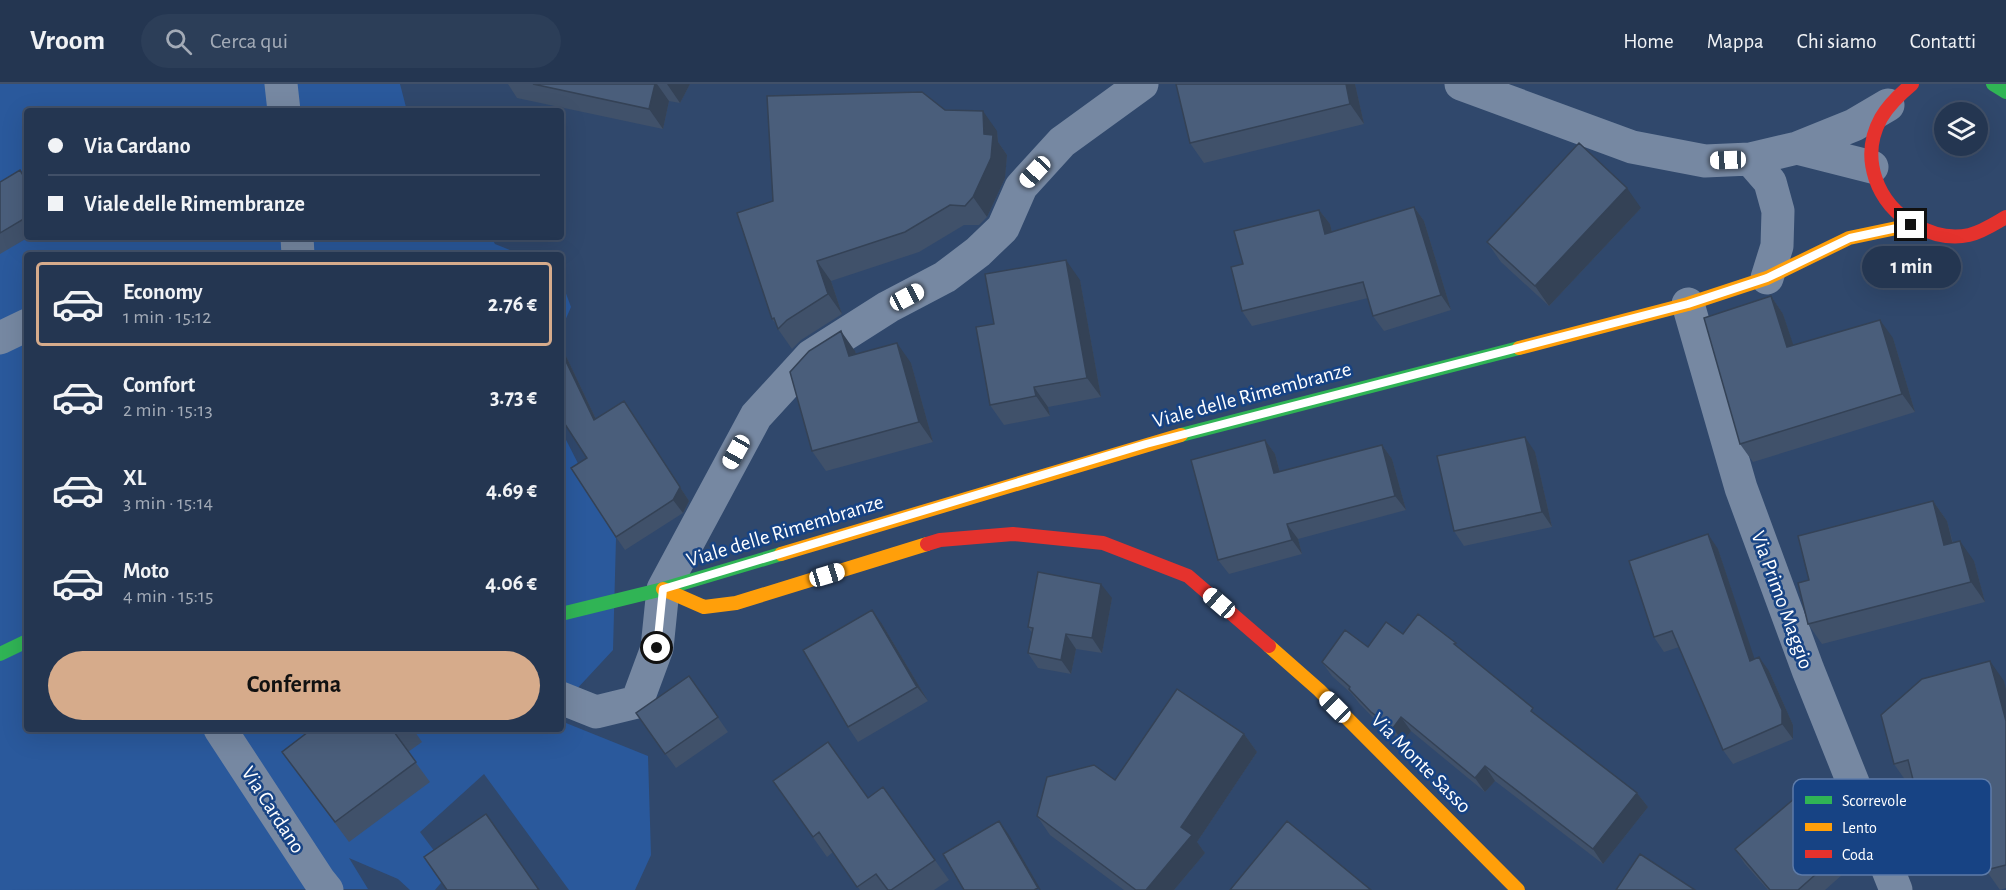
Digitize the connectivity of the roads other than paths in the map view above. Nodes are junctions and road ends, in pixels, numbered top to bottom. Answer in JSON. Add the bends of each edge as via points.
{"nodes":[{"id":1,"x":281,"y":84,"type":"edge"},
{"id":2,"x":1142,"y":84,"type":"edge"},
{"id":3,"x":1461,"y":84,"type":"edge"},
{"id":4,"x":1993,"y":84,"type":"edge"},
{"id":5,"x":2006,"y":92,"type":"edge"},
{"id":6,"x":1900,"y":95,"type":"edge"},
{"id":7,"x":284,"y":108,"type":"edge"},
{"id":8,"x":1797,"y":148,"type":"junction"},
{"id":9,"x":1750,"y":159,"type":"junction"},
{"id":10,"x":1876,"y":180,"type":"junction"},
{"id":11,"x":1876,"y":208,"type":"dead end"},
{"id":12,"x":2006,"y":216,"type":"edge"},
{"id":13,"x":1866,"y":221,"type":"dead end"},
{"id":14,"x":1911,"y":225,"type":"junction"},
{"id":15,"x":1850,"y":238,"type":"junction"},
{"id":16,"x":1767,"y":278,"type":"junction"},
{"id":17,"x":1688,"y":304,"type":"junction"},
{"id":18,"x":24,"y":326,"type":"edge"},
{"id":19,"x":0,"y":338,"type":"edge"},
{"id":20,"x":663,"y":589,"type":"junction"},
{"id":21,"x":564,"y":613,"type":"edge"},
{"id":22,"x":24,"y":642,"type":"edge"},
{"id":23,"x":0,"y":654,"type":"edge"},
{"id":24,"x":564,"y":699,"type":"edge"},
{"id":25,"x":222,"y":732,"type":"edge"},
{"id":26,"x":1852,"y":779,"type":"edge"},
{"id":27,"x":1890,"y":875,"type":"edge"},
{"id":28,"x":327,"y":890,"type":"edge"},
{"id":29,"x":1518,"y":890,"type":"edge"},
{"id":30,"x":1896,"y":890,"type":"edge"}],
"edges":[{"from":1,"to":7,"type":"street"},
{"from":2,"to":20,"type":"street","via":[[1062,142],[1021,187],[1003,228],[978,252],[945,277],[888,307],[811,356],[756,416]]},
{"from":3,"to":9,"type":"street","via":[[1632,147],[1705,160]]},
{"from":4,"to":5,"type":"main road"},
{"from":6,"to":8,"type":"street","via":[[1854,125]]},
{"from":6,"to":10,"type":"main road","via":[[1880,117],[1875,130],[1871,147]]},
{"from":8,"to":9,"type":"street"},
{"from":8,"to":10,"type":"street"},
{"from":9,"to":16,"type":"street","via":[[1770,182],[1778,211],[1777,246]]},
{"from":10,"to":11,"type":"main road"},
{"from":10,"to":14,"type":"main road","via":[[1898,215]]},
{"from":12,"to":14,"type":"main road","via":[[1969,235],[1938,235]]},
{"from":13,"to":15,"type":"main road","name":"Viale delle Rimembranze"},
{"from":14,"to":15,"type":"main road","name":"Viale delle Rimembranze"},
{"from":15,"to":16,"type":"main road","name":"Viale delle Rimembranze"},
{"from":16,"to":17,"type":"main road","name":"Viale delle Rimembranze"},
{"from":17,"to":20,"type":"main road","name":"Viale delle Rimembranze","via":[[1146,444]]},
{"from":17,"to":26,"type":"street","name":"Via Primo Maggio","via":[[1741,488]]},
{"from":18,"to":19,"type":"street"},
{"from":20,"to":21,"type":"main road","name":"Viale delle Rimembranze"},
{"from":20,"to":24,"type":"street","via":[[657,648],[637,702],[596,712]]},
{"from":20,"to":29,"type":"main road","name":"Via Monte Sasso","via":[[704,606],[736,603],[940,540],[1013,534],[1103,543],[1188,576],[1319,690]]},
{"from":22,"to":23,"type":"main road"},
{"from":25,"to":28,"type":"street","name":"Via Cardano"},
{"from":27,"to":30,"type":"street","name":"Via Primo Maggio"}]}
